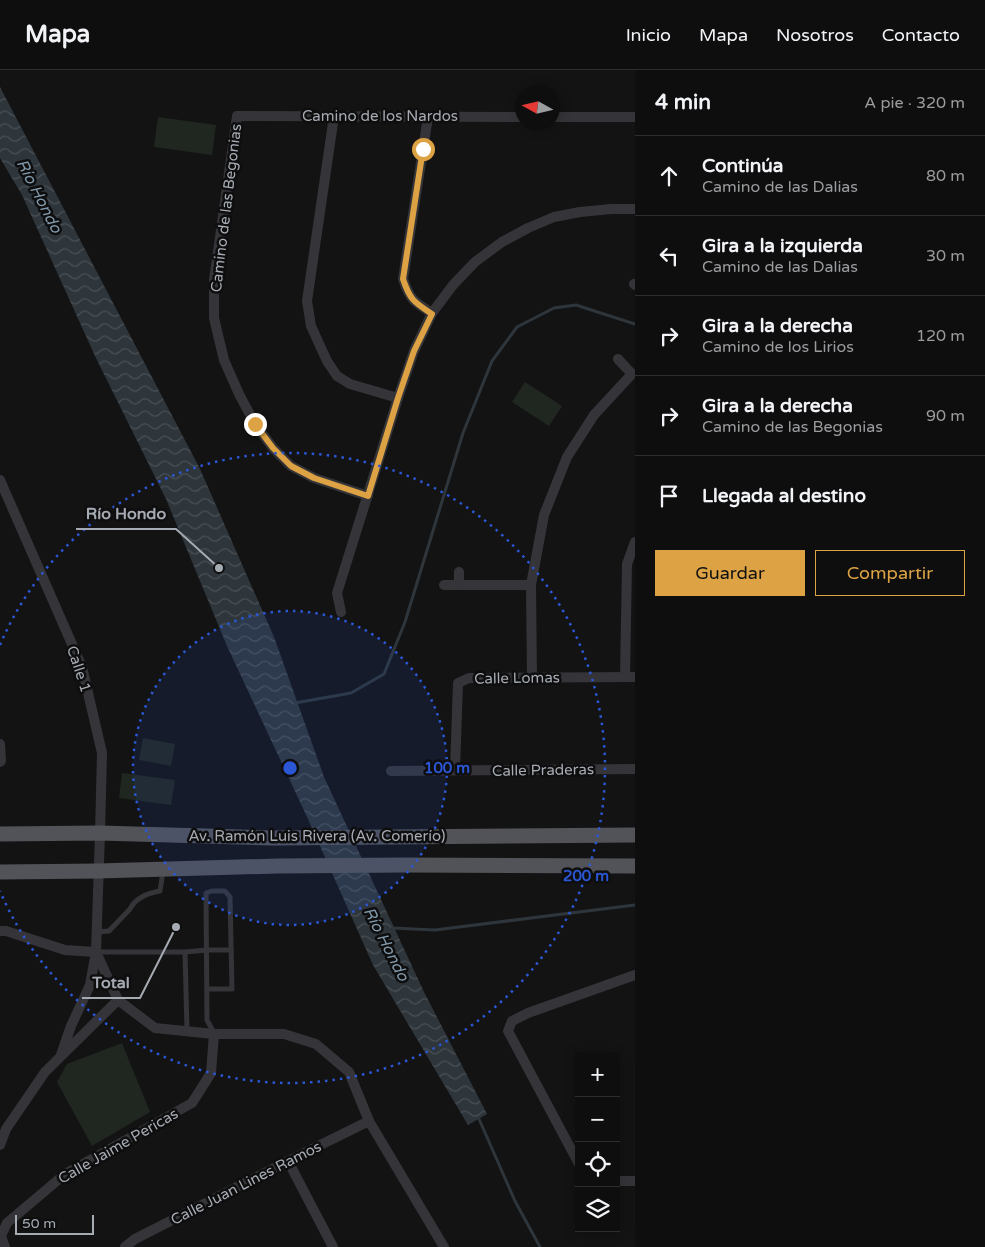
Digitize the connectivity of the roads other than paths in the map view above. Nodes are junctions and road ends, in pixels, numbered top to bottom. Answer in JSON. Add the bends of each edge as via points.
{"nodes":[{"id":1,"x":237,"y":116,"type":"joint"},
{"id":2,"x":334,"y":116,"type":"junction"},
{"id":3,"x":428,"y":116,"type":"junction"},
{"id":4,"x":515,"y":117,"type":"edge"},
{"id":5,"x":560,"y":117,"type":"edge"},
{"id":6,"x":635,"y":117,"type":"edge"},
{"id":7,"x":635,"y":209,"type":"edge"},
{"id":8,"x":432,"y":314,"type":"junction"},
{"id":9,"x":618,"y":359,"type":"dead end"},
{"id":10,"x":398,"y":398,"type":"junction"},
{"id":11,"x":1,"y":482,"type":"edge"},
{"id":12,"x":368,"y":496,"type":"junction"},
{"id":13,"x":635,"y":542,"type":"edge"},
{"id":14,"x":459,"y":572,"type":"dead end"},
{"id":15,"x":444,"y":585,"type":"dead end"},
{"id":16,"x":459,"y":585,"type":"junction"},
{"id":17,"x":531,"y":585,"type":"junction"},
{"id":18,"x":341,"y":612,"type":"dead end"},
{"id":19,"x":532,"y":677,"type":"junction"},
{"id":20,"x":630,"y":677,"type":"edge"},
{"id":21,"x":0,"y":744,"type":"edge"},
{"id":22,"x":0,"y":762,"type":"edge"},
{"id":23,"x":635,"y":769,"type":"edge"},
{"id":24,"x":455,"y":770,"type":"junction"},
{"id":25,"x":390,"y":771,"type":"dead end"},
{"id":26,"x":0,"y":834,"type":"edge"},
{"id":27,"x":100,"y":834,"type":"junction"},
{"id":28,"x":635,"y":834,"type":"edge"},
{"id":29,"x":635,"y":866,"type":"edge"},
{"id":30,"x":163,"y":869,"type":"junction"},
{"id":31,"x":98,"y":871,"type":"junction"},
{"id":32,"x":0,"y":872,"type":"edge"},
{"id":33,"x":0,"y":931,"type":"edge"},
{"id":34,"x":96,"y":932,"type":"junction"},
{"id":35,"x":207,"y":950,"type":"junction"},
{"id":36,"x":231,"y":950,"type":"junction"},
{"id":37,"x":96,"y":952,"type":"junction"},
{"id":38,"x":185,"y":952,"type":"junction"},
{"id":39,"x":635,"y":975,"type":"edge"},
{"id":40,"x":207,"y":990,"type":"junction"},
{"id":41,"x":118,"y":1000,"type":"junction"},
{"id":42,"x":187,"y":1031,"type":"junction"},
{"id":43,"x":214,"y":1034,"type":"junction"},
{"id":44,"x":61,"y":1055,"type":"junction"},
{"id":45,"x":369,"y":1121,"type":"junction"},
{"id":46,"x":0,"y":1145,"type":"edge"},
{"id":47,"x":575,"y":1157,"type":"edge"},
{"id":48,"x":288,"y":1161,"type":"junction"},
{"id":49,"x":620,"y":1181,"type":"edge"},
{"id":50,"x":635,"y":1181,"type":"edge"},
{"id":51,"x":328,"y":1246,"type":"edge"},
{"id":52,"x":5,"y":1247,"type":"edge"},
{"id":53,"x":125,"y":1247,"type":"edge"},
{"id":54,"x":444,"y":1247,"type":"edge"}],
"edges":[{"from":1,"to":2,"type":"street","name":"Camino de los Nardos"},
{"from":1,"to":12,"type":"street","name":"Camino de las Begonias","via":[[214,280],[214,318],[224,360],[255,424],[291,466],[314,478]]},
{"from":2,"to":3,"type":"street","name":"Camino de los Nardos"},
{"from":2,"to":10,"type":"street","via":[[307,301],[310,326],[337,376],[350,384]]},
{"from":3,"to":4,"type":"street","name":"Camino de los Nardos"},
{"from":3,"to":8,"type":"street","via":[[403,279],[408,294]]},
{"from":5,"to":6,"type":"street"},
{"from":7,"to":8,"type":"street","via":[[580,212],[554,217],[528,228],[475,262],[453,284]]},
{"from":8,"to":10,"type":"street","via":[[414,351]]},
{"from":9,"to":17,"type":"street","via":[[632,374],[594,415],[567,456],[544,514]]},
{"from":10,"to":12,"type":"street"},
{"from":11,"to":27,"type":"street","name":"Calle 1","via":[[82,667],[102,753]]},
{"from":12,"to":18,"type":"street","via":[[338,593]]},
{"from":13,"to":20,"type":"street","via":[[627,564]]},
{"from":14,"to":16,"type":"street"},
{"from":15,"to":16,"type":"street"},
{"from":16,"to":17,"type":"street"},
{"from":17,"to":19,"type":"street"},
{"from":19,"to":20,"type":"street","name":"Calle Lomas"},
{"from":19,"to":24,"type":"street","name":"Calle Lomas","via":[[469,678],[458,683]]},
{"from":21,"to":22,"type":"street"},
{"from":23,"to":24,"type":"street","name":"Calle Praderas"},
{"from":24,"to":25,"type":"street","name":"Calle Praderas"},
{"from":26,"to":27,"type":"main road","name":"Av. Ramón Luis Rivera (Av. Comerío)"},
{"from":27,"to":28,"type":"main road","name":"Av. Ramón Luis Rivera (Av. Comerío)","via":[[400,838]]},
{"from":27,"to":31,"type":"street","name":"Calle 1"},
{"from":29,"to":30,"type":"main road","name":"Av. Ramón Luis Rivera (Av. Comerío)"},
{"from":30,"to":31,"type":"main road","name":"Av. Ramón Luis Rivera (Av. Comerío)"},
{"from":30,"to":34,"type":"lane","via":[[160,891],[145,894],[109,931]]},
{"from":31,"to":32,"type":"main road","name":"Av. Ramón Luis Rivera (Av. Comerío)"},
{"from":31,"to":34,"type":"street","name":"Calle 1"},
{"from":33,"to":37,"type":"street","via":[[65,950]]},
{"from":34,"to":37,"type":"street","name":"Calle 1"},
{"from":35,"to":36,"type":"lane"},
{"from":35,"to":36,"type":"lane","via":[[206,893],[212,890],[225,891],[230,897]]},
{"from":35,"to":38,"type":"lane"},
{"from":35,"to":40,"type":"lane"},
{"from":36,"to":40,"type":"lane","via":[[232,989]]},
{"from":37,"to":38,"type":"lane"},
{"from":37,"to":41,"type":"street"},
{"from":37,"to":44,"type":"street","via":[[90,985]]},
{"from":38,"to":42,"type":"lane"},
{"from":39,"to":47,"type":"street","via":[[528,1013],[512,1021],[508,1031]]},
{"from":40,"to":43,"type":"lane","via":[[207,1020]]},
{"from":41,"to":42,"type":"street","via":[[155,1028]]},
{"from":41,"to":44,"type":"street"},
{"from":42,"to":43,"type":"street"},
{"from":43,"to":45,"type":"street","via":[[284,1034],[316,1044],[349,1072]]},
{"from":43,"to":52,"type":"street","name":"Calle Jaime Pericas","via":[[211,1073],[192,1103],[66,1174],[7,1222],[1,1236]]},
{"from":44,"to":46,"type":"street","via":[[45,1072],[6,1129]]},
{"from":45,"to":48,"type":"street","name":"Calle Juan Lines Ramos"},
{"from":45,"to":54,"type":"street"},
{"from":48,"to":51,"type":"street"},
{"from":48,"to":53,"type":"street","name":"Calle Juan Lines Ramos"},
{"from":49,"to":50,"type":"street"}]}
